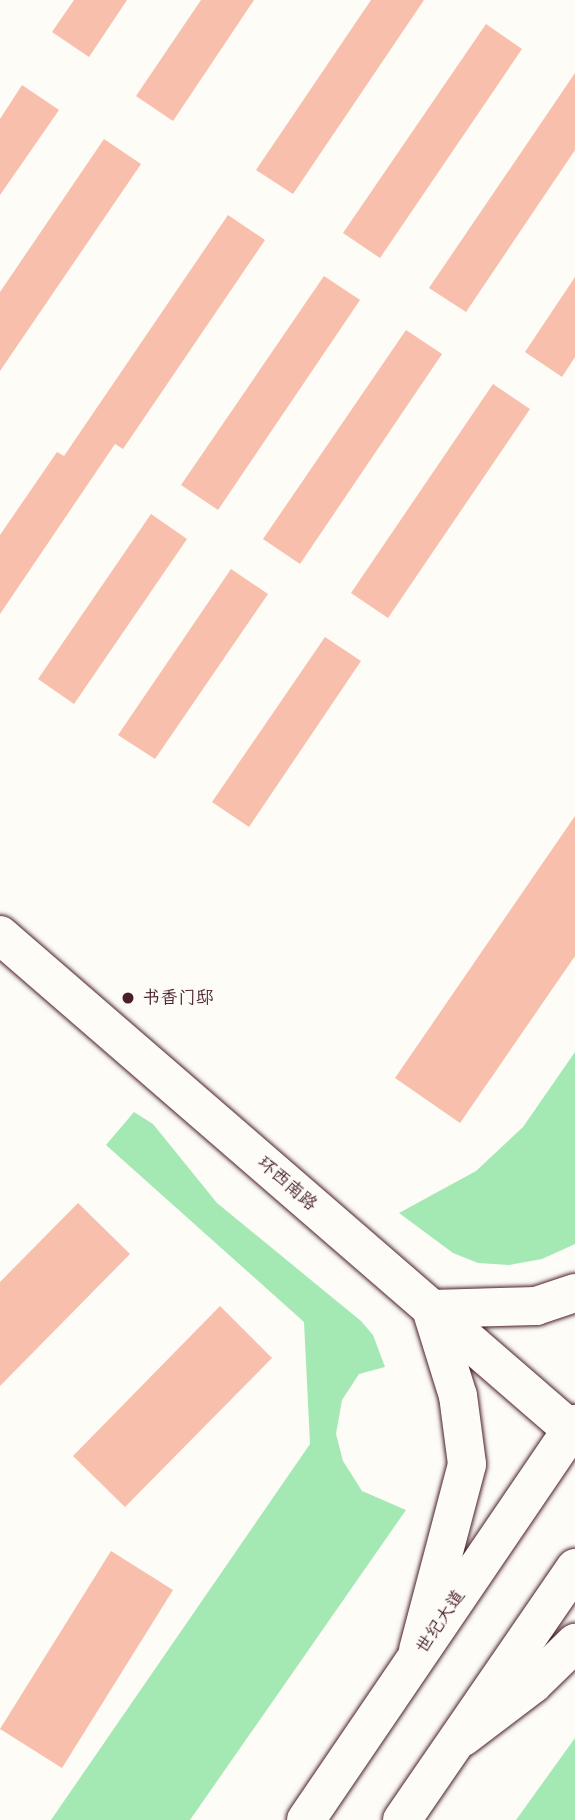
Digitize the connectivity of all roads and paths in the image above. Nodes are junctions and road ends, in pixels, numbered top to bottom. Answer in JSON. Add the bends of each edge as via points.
{"nodes":[{"id":1,"x":0,"y":935,"type":"edge"},
{"id":2,"x":575,"y":1293,"type":"edge"},
{"id":3,"x":432,"y":1309,"type":"junction"},
{"id":4,"x":574,"y":1429,"type":"edge"},
{"id":5,"x":575,"y":1568,"type":"edge"},
{"id":6,"x":575,"y":1643,"type":"edge"},
{"id":7,"x":415,"y":1660,"type":"junction"},
{"id":8,"x":455,"y":1743,"type":"junction"},
{"id":9,"x":306,"y":1820,"type":"edge"},
{"id":10,"x":402,"y":1820,"type":"edge"}],
"edges":[{"from":1,"to":3,"type":"street","name":"环西南路"},
{"from":2,"to":3,"type":"street","via":[[536,1306]]},
{"from":3,"to":4,"type":"street","name":"环西南路"},
{"from":3,"to":7,"type":"street","via":[[458,1396],[467,1464]]},
{"from":4,"to":7,"type":"street","name":"世纪大道"},
{"from":5,"to":8,"type":"street"},
{"from":6,"to":8,"type":"street","via":[[533,1684]]},
{"from":7,"to":9,"type":"street","name":"世纪大道"},
{"from":8,"to":10,"type":"street"}]}
